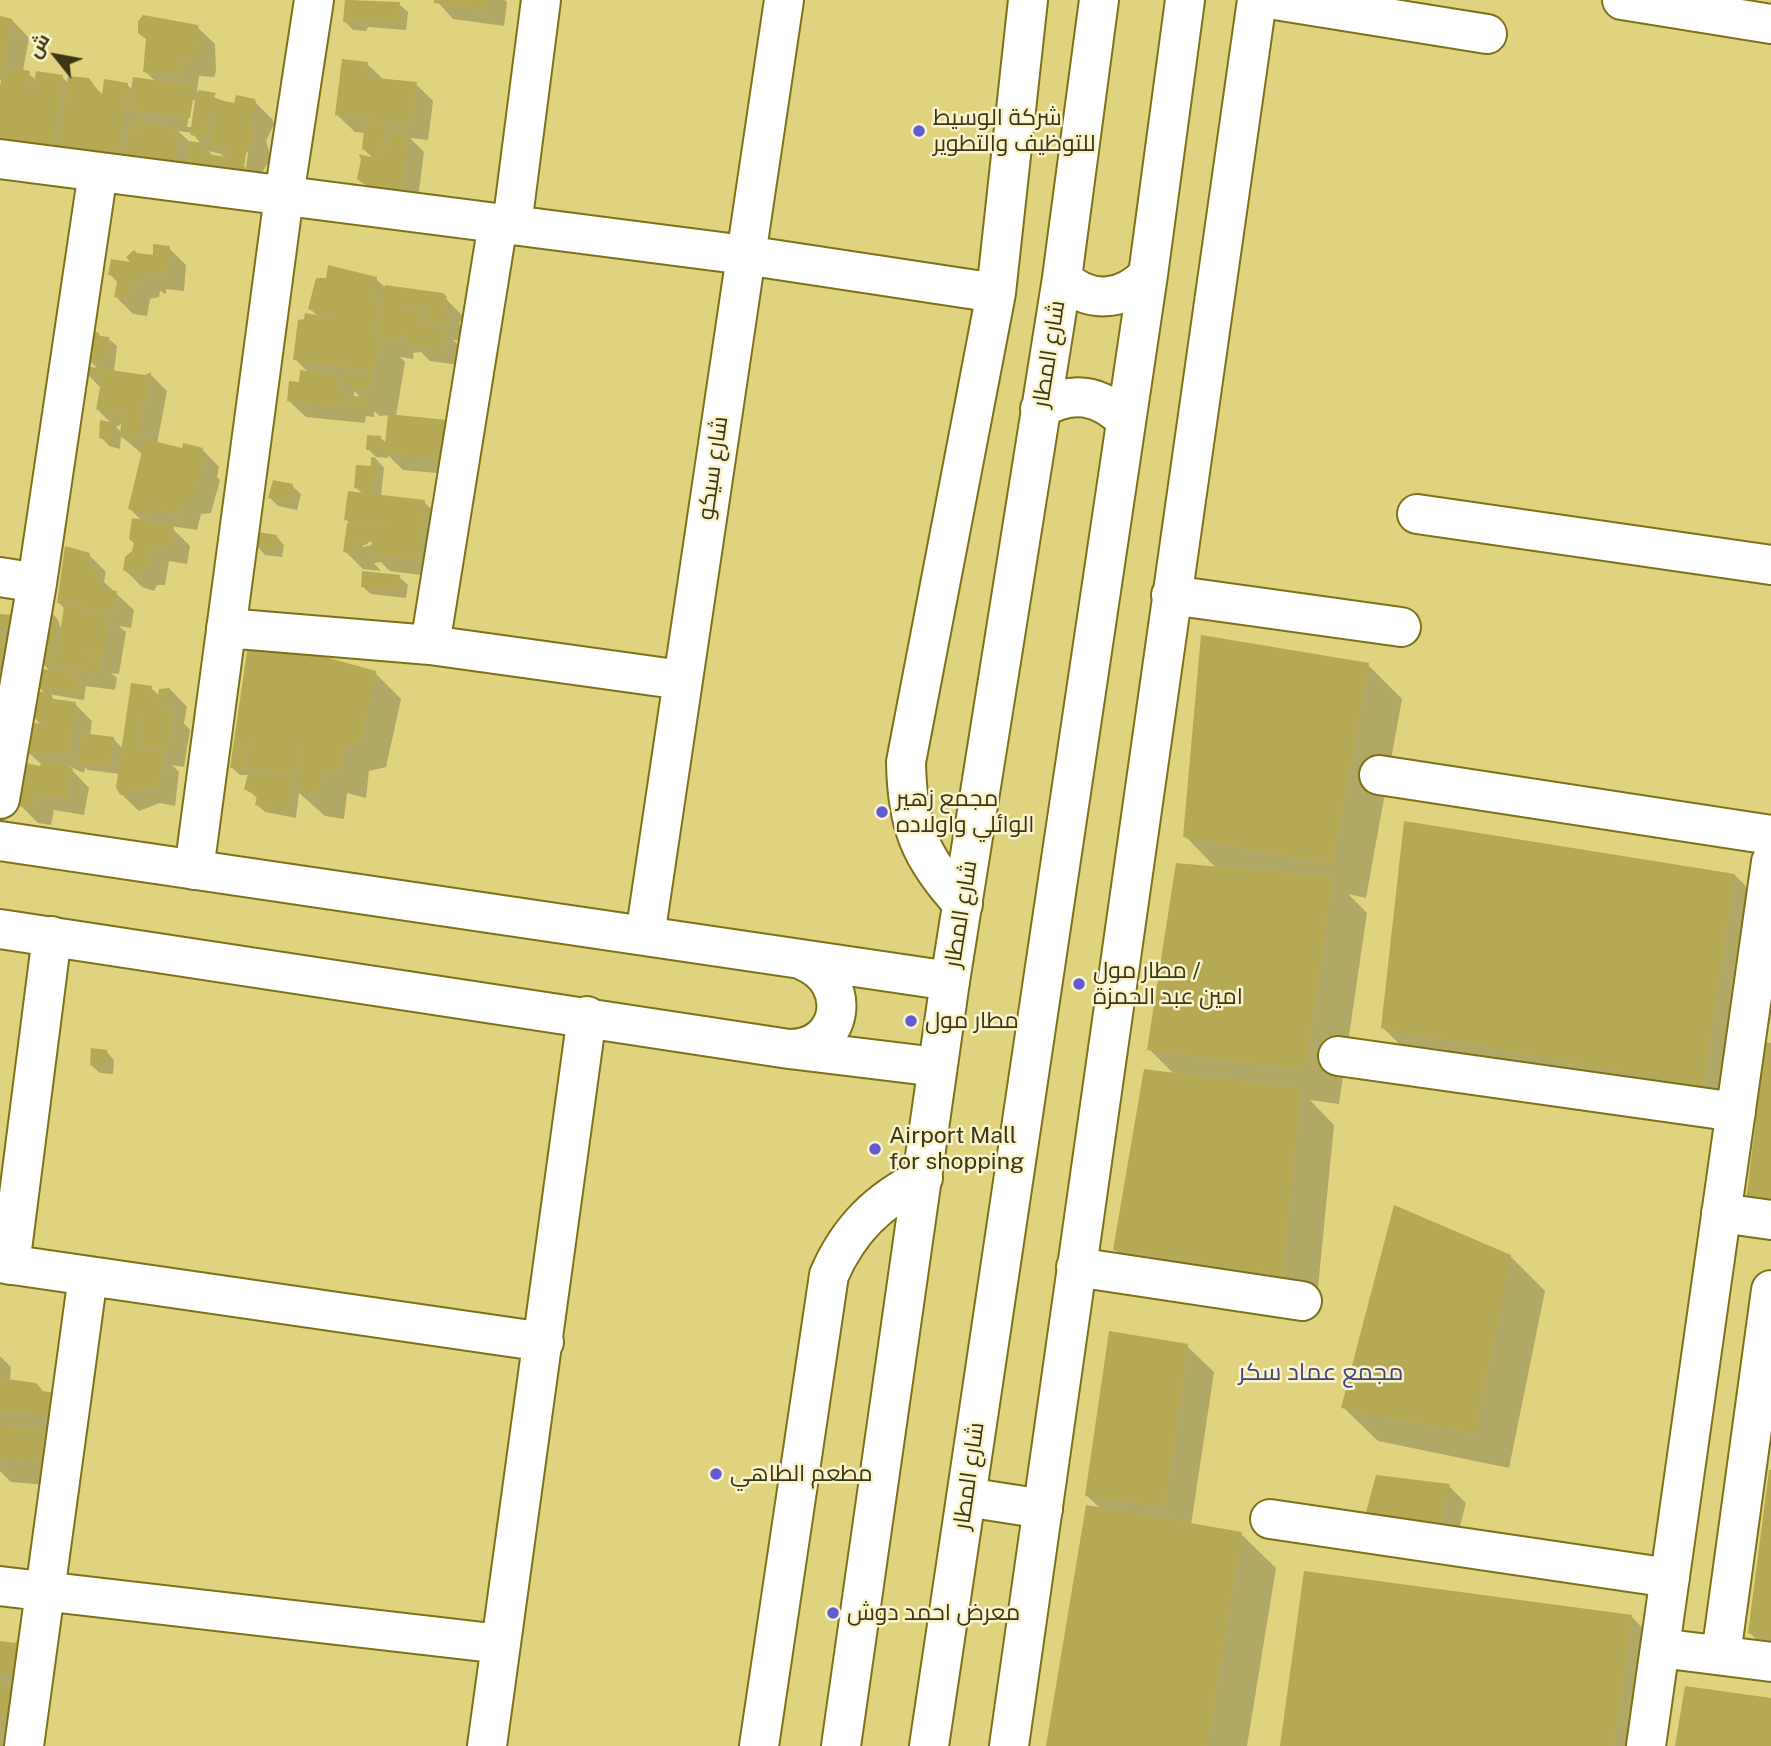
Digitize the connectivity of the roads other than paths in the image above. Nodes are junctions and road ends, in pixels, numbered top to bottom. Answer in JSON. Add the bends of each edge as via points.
{"nodes":[{"id":1,"x":314,"y":0,"type":"edge"},
{"id":2,"x":541,"y":0,"type":"edge"},
{"id":3,"x":784,"y":0,"type":"edge"},
{"id":4,"x":1028,"y":0,"type":"edge"},
{"id":5,"x":1099,"y":0,"type":"edge"},
{"id":6,"x":1185,"y":0,"type":"edge"},
{"id":7,"x":1257,"y":0,"type":"edge"},
{"id":8,"x":1275,"y":0,"type":"edge"},
{"id":9,"x":1622,"y":0,"type":"edge"},
{"id":10,"x":1771,"y":24,"type":"edge"},
{"id":11,"x":1487,"y":34,"type":"dead end"},
{"id":12,"x":0,"y":159,"type":"edge"},
{"id":13,"x":99,"y":172,"type":"junction"},
{"id":14,"x":284,"y":196,"type":"junction"},
{"id":15,"x":505,"y":224,"type":"junction"},
{"id":16,"x":745,"y":255,"type":"junction"},
{"id":17,"x":1148,"y":275,"type":"junction"},
{"id":18,"x":1062,"y":278,"type":"junction"},
{"id":19,"x":996,"y":293,"type":"junction"},
{"id":20,"x":1040,"y":409,"type":"junction"},
{"id":21,"x":1126,"y":421,"type":"junction"},
{"id":22,"x":1417,"y":514,"type":"dead end"},
{"id":23,"x":1771,"y":565,"type":"edge"},
{"id":24,"x":0,"y":577,"type":"edge"},
{"id":25,"x":37,"y":583,"type":"junction"},
{"id":26,"x":1171,"y":596,"type":"junction"},
{"id":27,"x":1401,"y":627,"type":"dead end"},
{"id":28,"x":226,"y":628,"type":"junction"},
{"id":29,"x":430,"y":645,"type":"junction"},
{"id":30,"x":682,"y":680,"type":"junction"},
{"id":31,"x":1379,"y":775,"type":"dead end"},
{"id":32,"x":0,"y":799,"type":"edge"},
{"id":33,"x":1771,"y":835,"type":"edge"},
{"id":34,"x":0,"y":841,"type":"edge"},
{"id":35,"x":1771,"y":862,"type":"edge"},
{"id":36,"x":194,"y":870,"type":"junction"},
{"id":37,"x":962,"y":904,"type":"junction"},
{"id":38,"x":0,"y":929,"type":"edge"},
{"id":39,"x":52,"y":936,"type":"junction"},
{"id":40,"x":645,"y":936,"type":"junction"},
{"id":41,"x":804,"y":961,"type":"junction"},
{"id":42,"x":950,"y":981,"type":"junction"},
{"id":43,"x":1762,"y":996,"type":"edge"},
{"id":44,"x":587,"y":1016,"type":"junction"},
{"id":45,"x":789,"y":1049,"type":"junction"},
{"id":46,"x":1338,"y":1056,"type":"dead end"},
{"id":47,"x":937,"y":1067,"type":"junction"},
{"id":48,"x":1736,"y":1112,"type":"junction"},
{"id":49,"x":923,"y":1178,"type":"junction"},
{"id":50,"x":1721,"y":1213,"type":"junction"},
{"id":51,"x":1771,"y":1220,"type":"edge"},
{"id":52,"x":5,"y":1264,"type":"edge"},
{"id":53,"x":1076,"y":1267,"type":"junction"},
{"id":54,"x":88,"y":1276,"type":"junction"},
{"id":55,"x":1771,"y":1290,"type":"edge"},
{"id":56,"x":1302,"y":1301,"type":"dead end"},
{"id":57,"x":544,"y":1342,"type":"junction"},
{"id":58,"x":966,"y":1497,"type":"junction"},
{"id":59,"x":1043,"y":1509,"type":"junction"},
{"id":60,"x":1270,"y":1518,"type":"dead end"},
{"id":61,"x":1670,"y":1578,"type":"junction"},
{"id":62,"x":0,"y":1586,"type":"edge"},
{"id":63,"x":44,"y":1593,"type":"junction"},
{"id":64,"x":501,"y":1644,"type":"junction"},
{"id":65,"x":1660,"y":1647,"type":"junction"},
{"id":66,"x":1721,"y":1655,"type":"junction"},
{"id":67,"x":1771,"y":1662,"type":"edge"},
{"id":68,"x":24,"y":1746,"type":"edge"},
{"id":69,"x":487,"y":1746,"type":"edge"},
{"id":70,"x":759,"y":1746,"type":"edge"},
{"id":71,"x":841,"y":1746,"type":"edge"},
{"id":72,"x":929,"y":1746,"type":"edge"},
{"id":73,"x":1010,"y":1746,"type":"edge"},
{"id":74,"x":1646,"y":1746,"type":"edge"}],
"edges":[{"from":1,"to":14,"type":"street"},
{"from":2,"to":15,"type":"street"},
{"from":3,"to":16,"type":"street","name":"شارع سيكو"},
{"from":4,"to":19,"type":"street"},
{"from":5,"to":18,"type":"street","name":"شارع المطار"},
{"from":6,"to":17,"type":"street","name":"شارع المطار"},
{"from":7,"to":26,"type":"street"},
{"from":8,"to":11,"type":"street"},
{"from":9,"to":10,"type":"street"},
{"from":12,"to":13,"type":"street"},
{"from":13,"to":14,"type":"street"},
{"from":13,"to":25,"type":"street"},
{"from":14,"to":15,"type":"street"},
{"from":14,"to":28,"type":"street"},
{"from":15,"to":16,"type":"street"},
{"from":15,"to":29,"type":"street"},
{"from":16,"to":19,"type":"street"},
{"from":16,"to":30,"type":"street","name":"شارع سيكو"},
{"from":17,"to":18,"type":"street","via":[[1112,297],[1084,294]]},
{"from":17,"to":21,"type":"street","name":"شارع المطار"},
{"from":18,"to":20,"type":"street","name":"شارع المطار"},
{"from":19,"to":37,"type":"street","via":[[906,762],[907,802],[917,840],[936,875]]},
{"from":20,"to":21,"type":"street","via":[[1070,396],[1085,397],[1101,401]]},
{"from":20,"to":37,"type":"street","name":"شارع المطار"},
{"from":21,"to":58,"type":"street","name":"شارع المطار"},
{"from":22,"to":23,"type":"street"},
{"from":24,"to":25,"type":"street"},
{"from":25,"to":32,"type":"street"},
{"from":26,"to":27,"type":"street"},
{"from":26,"to":53,"type":"street"},
{"from":28,"to":29,"type":"street"},
{"from":28,"to":36,"type":"street"},
{"from":29,"to":30,"type":"street"},
{"from":30,"to":40,"type":"street","name":"شارع سيكو"},
{"from":31,"to":33,"type":"street"},
{"from":34,"to":36,"type":"street"},
{"from":35,"to":43,"type":"street"},
{"from":36,"to":40,"type":"street"},
{"from":37,"to":42,"type":"street","name":"شارع المطار"},
{"from":38,"to":39,"type":"street"},
{"from":39,"to":44,"type":"street"},
{"from":39,"to":52,"type":"street"},
{"from":40,"to":41,"type":"street"},
{"from":41,"to":42,"type":"street"},
{"from":41,"to":45,"type":"street","via":[[829,978],[838,1006],[826,1034],[814,1043]]},
{"from":42,"to":47,"type":"street","name":"شارع المطار"},
{"from":43,"to":48,"type":"street"},
{"from":44,"to":45,"type":"street"},
{"from":44,"to":57,"type":"street"},
{"from":45,"to":47,"type":"street"},
{"from":46,"to":48,"type":"street"},
{"from":47,"to":49,"type":"street","name":"شارع المطار"},
{"from":48,"to":50,"type":"street"},
{"from":49,"to":70,"type":"street","via":[[875,1207],[840,1250],[829,1275]]},
{"from":49,"to":71,"type":"street","name":"شارع المطار"},
{"from":50,"to":51,"type":"street"},
{"from":50,"to":61,"type":"street"},
{"from":52,"to":54,"type":"street"},
{"from":53,"to":56,"type":"street"},
{"from":53,"to":59,"type":"street"},
{"from":54,"to":57,"type":"street"},
{"from":54,"to":63,"type":"street"},
{"from":55,"to":66,"type":"street"},
{"from":57,"to":64,"type":"street"},
{"from":58,"to":59,"type":"street"},
{"from":58,"to":72,"type":"street","name":"شارع المطار"},
{"from":59,"to":73,"type":"street"},
{"from":60,"to":61,"type":"street"},
{"from":61,"to":65,"type":"street"},
{"from":62,"to":63,"type":"street"},
{"from":63,"to":64,"type":"street"},
{"from":63,"to":68,"type":"street"},
{"from":64,"to":69,"type":"street"},
{"from":65,"to":66,"type":"street"},
{"from":65,"to":74,"type":"street"},
{"from":66,"to":67,"type":"street"}]}
